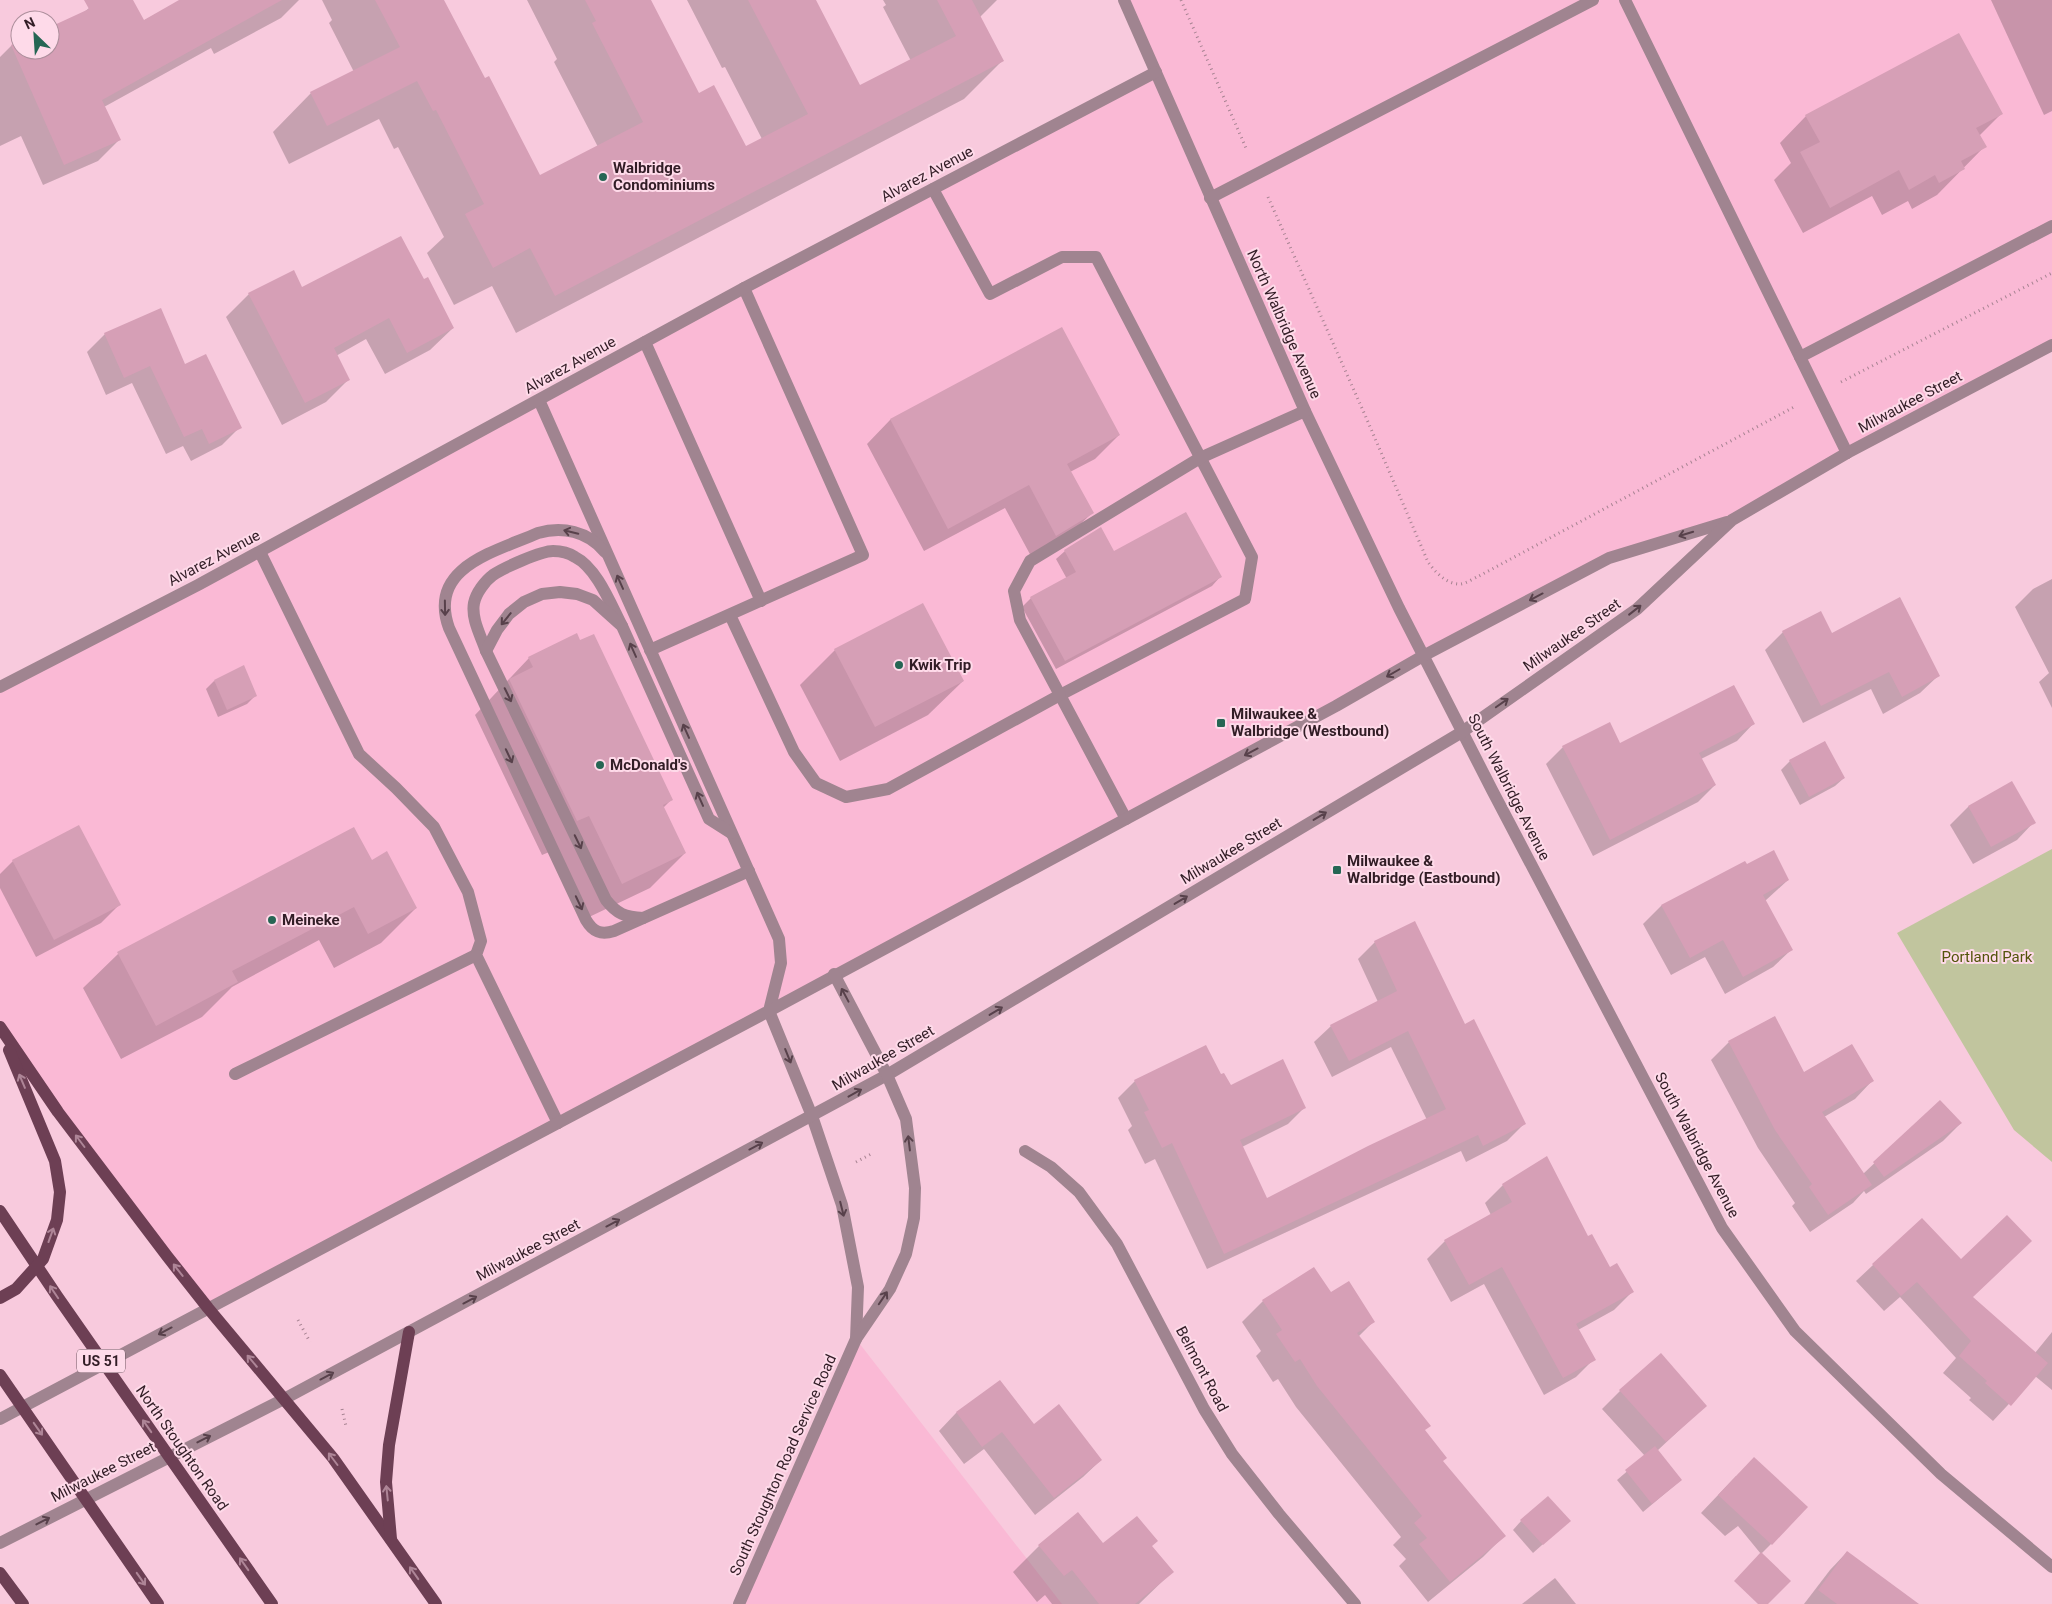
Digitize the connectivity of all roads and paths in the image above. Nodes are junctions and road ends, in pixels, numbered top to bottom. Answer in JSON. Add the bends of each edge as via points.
{"nodes":[{"id":1,"x":1124,"y":0,"type":"edge"},
{"id":2,"x":1181,"y":0,"type":"edge"},
{"id":3,"x":1593,"y":0,"type":"edge"},
{"id":4,"x":1624,"y":0,"type":"edge"},
{"id":5,"x":1156,"y":72,"type":"junction"},
{"id":6,"x":1257,"y":174,"type":"junction"},
{"id":7,"x":934,"y":188,"type":"junction"},
{"id":8,"x":1210,"y":198,"type":"junction"},
{"id":9,"x":2052,"y":226,"type":"edge"},
{"id":10,"x":2052,"y":273,"type":"edge"},
{"id":11,"x":744,"y":288,"type":"junction"},
{"id":12,"x":645,"y":342,"type":"junction"},
{"id":13,"x":2052,"y":345,"type":"edge"},
{"id":14,"x":1800,"y":357,"type":"junction"},
{"id":15,"x":1818,"y":394,"type":"junction"},
{"id":16,"x":540,"y":400,"type":"junction"},
{"id":17,"x":1305,"y":411,"type":"junction"},
{"id":18,"x":1848,"y":453,"type":"junction"},
{"id":19,"x":1200,"y":458,"type":"junction"},
{"id":20,"x":1732,"y":520,"type":"junction"},
{"id":21,"x":260,"y":552,"type":"junction"},
{"id":22,"x":610,"y":559,"type":"junction"},
{"id":23,"x":761,"y":601,"type":"junction"},
{"id":24,"x":730,"y":615,"type":"junction"},
{"id":25,"x":622,"y":626,"type":"junction"},
{"id":26,"x":650,"y":650,"type":"junction"},
{"id":27,"x":486,"y":651,"type":"junction"},
{"id":28,"x":1423,"y":656,"type":"junction"},
{"id":29,"x":0,"y":687,"type":"edge"},
{"id":30,"x":1060,"y":695,"type":"junction"},
{"id":31,"x":1462,"y":732,"type":"junction"},
{"id":32,"x":1126,"y":819,"type":"junction"},
{"id":33,"x":731,"y":833,"type":"junction"},
{"id":34,"x":749,"y":871,"type":"junction"},
{"id":35,"x":644,"y":918,"type":"junction"},
{"id":36,"x":476,"y":956,"type":"junction"},
{"id":37,"x":834,"y":974,"type":"junction"},
{"id":38,"x":769,"y":1011,"type":"junction"},
{"id":39,"x":0,"y":1028,"type":"edge"},
{"id":40,"x":235,"y":1074,"type":"dead end"},
{"id":41,"x":887,"y":1075,"type":"junction"},
{"id":42,"x":812,"y":1116,"type":"junction"},
{"id":43,"x":558,"y":1123,"type":"junction"},
{"id":44,"x":1025,"y":1151,"type":"dead end"},
{"id":45,"x":873,"y":1153,"type":"dead end"},
{"id":46,"x":856,"y":1163,"type":"dead end"},
{"id":47,"x":0,"y":1211,"type":"edge"},
{"id":48,"x":0,"y":1298,"type":"edge"},
{"id":49,"x":208,"y":1308,"type":"junction"},
{"id":50,"x":298,"y":1320,"type":"dead end"},
{"id":51,"x":409,"y":1332,"type":"junction"},
{"id":52,"x":856,"y":1339,"type":"junction"},
{"id":53,"x":310,"y":1342,"type":"dead end"},
{"id":54,"x":0,"y":1375,"type":"edge"},
{"id":55,"x":284,"y":1399,"type":"junction"},
{"id":56,"x":342,"y":1409,"type":"dead end"},
{"id":57,"x":0,"y":1419,"type":"edge"},
{"id":58,"x":346,"y":1426,"type":"dead end"},
{"id":59,"x":392,"y":1542,"type":"junction"},
{"id":60,"x":0,"y":1543,"type":"edge"},
{"id":61,"x":2052,"y":1567,"type":"edge"},
{"id":62,"x":0,"y":1573,"type":"edge"},
{"id":63,"x":23,"y":1604,"type":"edge"},
{"id":64,"x":158,"y":1604,"type":"edge"},
{"id":65,"x":272,"y":1604,"type":"edge"},
{"id":66,"x":436,"y":1604,"type":"edge"},
{"id":67,"x":739,"y":1604,"type":"edge"},
{"id":68,"x":1355,"y":1604,"type":"edge"}],
"edges":[{"from":1,"to":5,"type":"street","name":"North Walbridge Avenue"},
{"from":2,"to":6,"type":"path"},
{"from":3,"to":6,"type":"street"},
{"from":4,"to":14,"type":"street"},
{"from":5,"to":7,"type":"street","name":"Alvarez Avenue"},
{"from":5,"to":8,"type":"street","name":"North Walbridge Avenue"},
{"from":6,"to":8,"type":"street"},
{"from":6,"to":15,"type":"path","via":[[1366,415],[1428,562],[1434,571],[1449,581],[1460,584],[1479,576]]},
{"from":7,"to":11,"type":"street","name":"Alvarez Avenue"},
{"from":7,"to":19,"type":"street","via":[[990,294],[1062,257],[1096,257]]},
{"from":8,"to":17,"type":"street","name":"North Walbridge Avenue"},
{"from":9,"to":14,"type":"street"},
{"from":10,"to":15,"type":"path"},
{"from":11,"to":12,"type":"street","name":"Alvarez Avenue"},
{"from":11,"to":23,"type":"street","via":[[864,555]]},
{"from":12,"to":16,"type":"street","name":"Alvarez Avenue"},
{"from":12,"to":23,"type":"street"},
{"from":13,"to":18,"type":"street","name":"Milwaukee Street"},
{"from":14,"to":15,"type":"street"},
{"from":15,"to":18,"type":"street"},
{"from":16,"to":21,"type":"street","name":"Alvarez Avenue"},
{"from":16,"to":22,"type":"street"},
{"from":17,"to":19,"type":"street"},
{"from":17,"to":28,"type":"street","name":"North Walbridge Avenue"},
{"from":18,"to":20,"type":"street","name":"Milwaukee Street"},
{"from":19,"to":30,"type":"street","via":[[1030,562],[1014,591],[1020,620]]},
{"from":19,"to":30,"type":"street","via":[[1252,557],[1245,599]]},
{"from":20,"to":28,"type":"street","name":"Milwaukee Street","one_way":true,"via":[[1609,558]]},
{"from":31,"to":20,"type":"street","name":"Milwaukee Street","one_way":true,"via":[[1637,609]]},
{"from":21,"to":29,"type":"street","name":"Alvarez Avenue"},
{"from":21,"to":36,"type":"street","via":[[358,754],[434,827],[468,892],[481,941]]},
{"from":26,"to":22,"type":"street","one_way":true},
{"from":22,"to":35,"type":"street","one_way":true,"via":[[595,542],[575,532],[550,530],[538,533],[468,564],[458,572],[446,594],[444,611],[449,628],[590,926],[605,934]]},
{"from":23,"to":24,"type":"street"},
{"from":24,"to":26,"type":"street"},
{"from":24,"to":30,"type":"street","via":[[794,752],[816,784],[846,797],[888,789]]},
{"from":25,"to":27,"type":"street","one_way":true,"via":[[593,600],[577,594],[542,594],[509,614]]},
{"from":25,"to":27,"type":"street","via":[[592,571],[575,557],[552,551],[539,553],[494,574],[479,592],[474,603],[474,618]]},
{"from":33,"to":25,"type":"street","one_way":true,"via":[[709,819]]},
{"from":33,"to":26,"type":"street","one_way":true},
{"from":27,"to":35,"type":"street","one_way":true,"via":[[606,900],[614,911]]},
{"from":28,"to":31,"type":"street","name":"South Walbridge Avenue"},
{"from":28,"to":32,"type":"street","name":"Milwaukee Street","one_way":true},
{"from":30,"to":32,"type":"street"},
{"from":41,"to":31,"type":"street","name":"Milwaukee Street","one_way":true},
{"from":31,"to":61,"type":"street","name":"South Walbridge Avenue","via":[[1722,1228],[1796,1331],[1941,1474]]},
{"from":32,"to":37,"type":"street","name":"Milwaukee Street"},
{"from":33,"to":34,"type":"street"},
{"from":34,"to":35,"type":"street"},
{"from":34,"to":38,"type":"street","via":[[779,939],[781,963]]},
{"from":36,"to":40,"type":"street"},
{"from":36,"to":43,"type":"street"},
{"from":37,"to":38,"type":"street","name":"Milwaukee Street"},
{"from":41,"to":37,"type":"street","name":"South Stoughton Road Service Road","one_way":true},
{"from":38,"to":42,"type":"street","name":"South Stoughton Road Service Road","one_way":true},
{"from":38,"to":43,"type":"street","name":"Milwaukee Street"},
{"from":48,"to":39,"type":"main road","one_way":true,"via":[[16,1289],[43,1259],[57,1220],[60,1192],[55,1161]]},
{"from":49,"to":39,"type":"main road","one_way":true,"via":[[58,1112]]},
{"from":42,"to":41,"type":"street","name":"Milwaukee Street","one_way":true},
{"from":52,"to":41,"type":"street","name":"South Stoughton Road Service Road","one_way":true,"via":[[894,1280],[906,1254],[914,1218],[915,1188],[906,1120]]},
{"from":51,"to":42,"type":"street","name":"Milwaukee Street","one_way":true},
{"from":42,"to":52,"type":"street","name":"South Stoughton Road Service Road","one_way":true,"via":[[842,1204],[850,1242],[858,1287]]},
{"from":43,"to":49,"type":"street","name":"Milwaukee Street"},
{"from":44,"to":68,"type":"street","name":"Belmont Road","via":[[1052,1167],[1079,1192],[1117,1244],[1204,1409],[1232,1454]]},
{"from":45,"to":46,"type":"path"},
{"from":65,"to":47,"type":"main road","name":"North Stoughton Road","number":"US 51","one_way":true},
{"from":55,"to":49,"type":"main road","one_way":true},
{"from":49,"to":57,"type":"street","name":"Milwaukee Street","one_way":true},
{"from":50,"to":53,"type":"path"},
{"from":55,"to":51,"type":"street","name":"Milwaukee Street","one_way":true},
{"from":59,"to":51,"type":"main road","one_way":true,"via":[[386,1482],[389,1445]]},
{"from":52,"to":67,"type":"street","name":"South Stoughton Road Service Road"},
{"from":54,"to":64,"type":"main road","one_way":true},
{"from":59,"to":55,"type":"main road","one_way":true,"via":[[333,1458]]},
{"from":60,"to":55,"type":"street","name":"Milwaukee Street","one_way":true},
{"from":56,"to":58,"type":"path"},
{"from":66,"to":59,"type":"main road","one_way":true},
{"from":62,"to":63,"type":"main road"}]}
